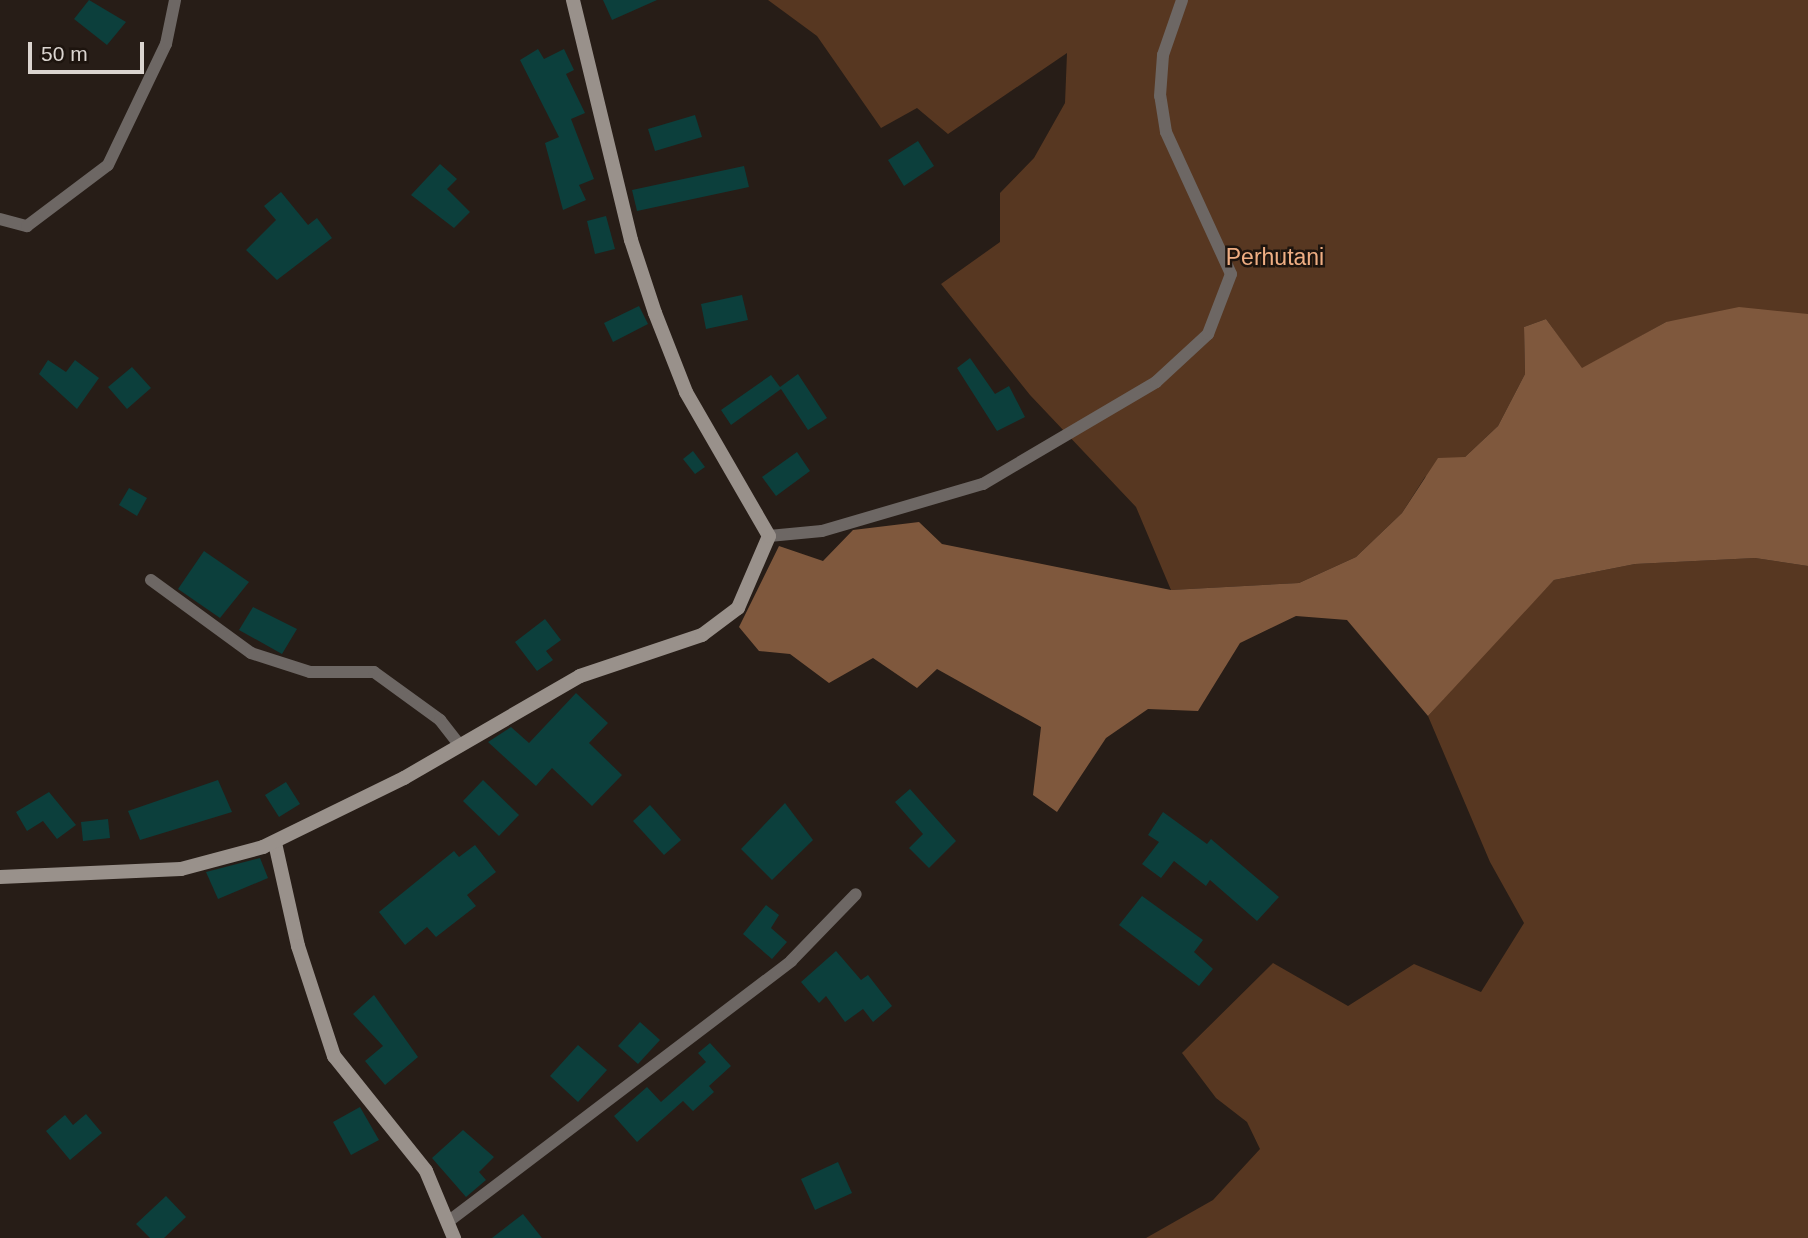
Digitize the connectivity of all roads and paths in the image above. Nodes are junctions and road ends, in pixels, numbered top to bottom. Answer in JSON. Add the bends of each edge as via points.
{"nodes":[{"id":1,"x":175,"y":0,"type":"edge"},
{"id":2,"x":573,"y":0,"type":"edge"},
{"id":3,"x":1182,"y":0,"type":"edge"},
{"id":4,"x":0,"y":219,"type":"edge"},
{"id":5,"x":769,"y":536,"type":"junction"},
{"id":6,"x":151,"y":580,"type":"dead end"},
{"id":7,"x":460,"y":746,"type":"junction"},
{"id":8,"x":275,"y":843,"type":"junction"},
{"id":9,"x":0,"y":877,"type":"edge"},
{"id":10,"x":856,"y":894,"type":"dead end"},
{"id":11,"x":449,"y":1221,"type":"junction"},
{"id":12,"x":454,"y":1238,"type":"edge"}],
"edges":[{"from":1,"to":4,"type":"street","via":[[166,44],[108,165],[27,226]]},
{"from":2,"to":5,"type":"main road","via":[[650,300],[686,393]]},
{"from":3,"to":5,"type":"street","via":[[1163,55],[1160,96],[1166,132],[1231,274],[1208,334],[1156,382],[983,484],[822,531]]},
{"from":5,"to":7,"type":"main road","via":[[738,608],[718,627],[580,676]]},
{"from":6,"to":7,"type":"street","via":[[251,653],[310,672],[374,672],[440,720]]},
{"from":7,"to":8,"type":"main road"},
{"from":8,"to":9,"type":"main road","via":[[208,866]]},
{"from":8,"to":11,"type":"main road","via":[[302,959],[334,1056],[426,1171]]},
{"from":10,"to":11,"type":"street","via":[[791,961]]},
{"from":11,"to":12,"type":"main road"}]}
